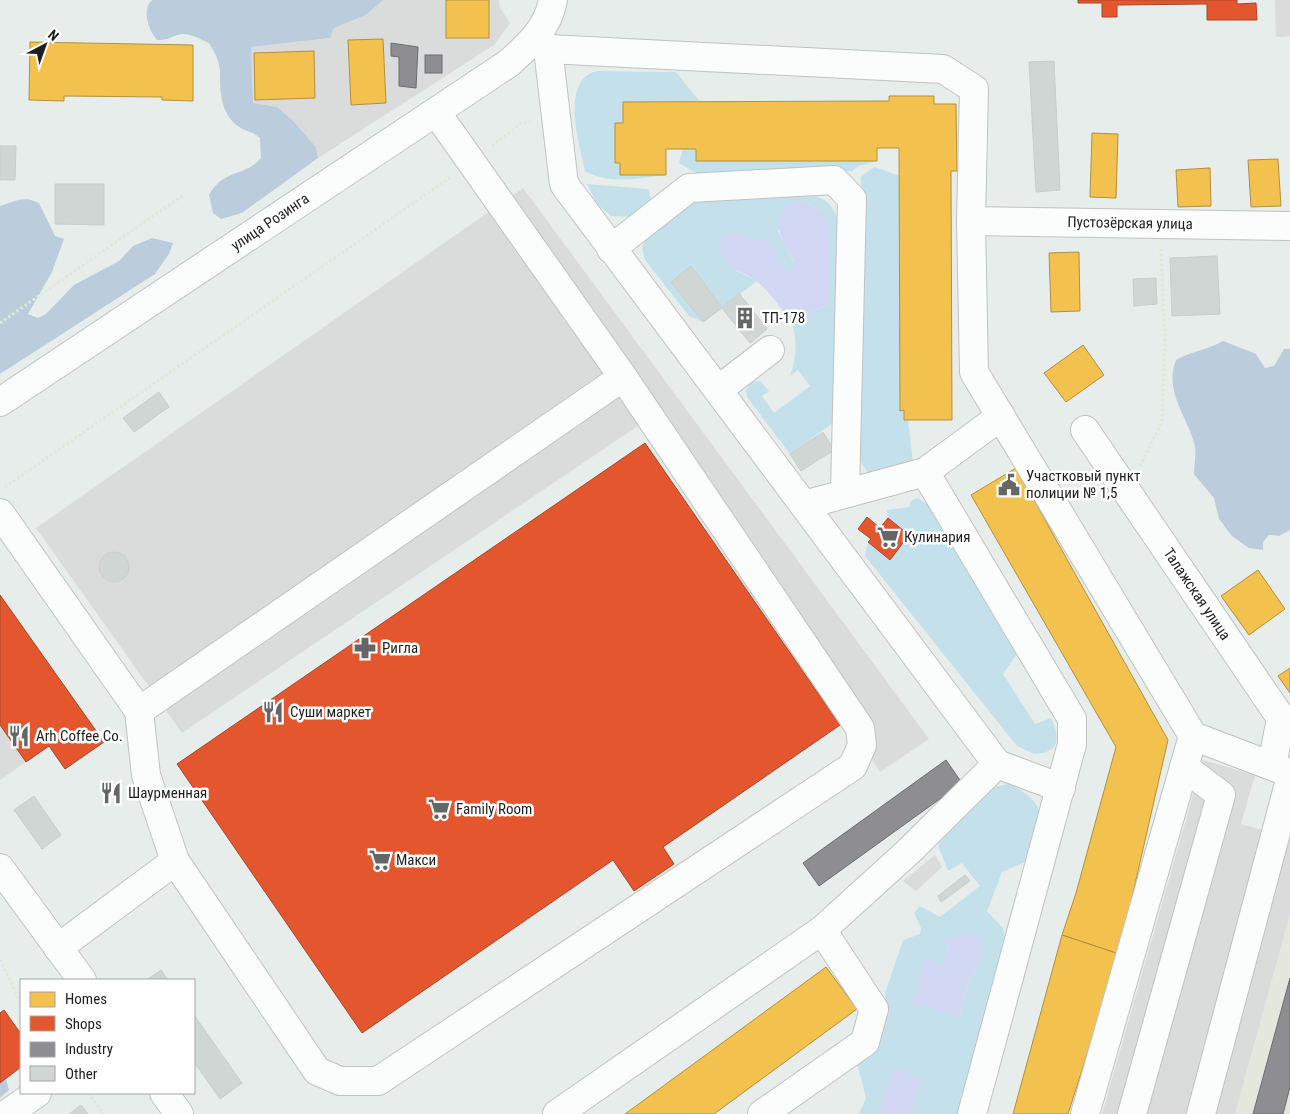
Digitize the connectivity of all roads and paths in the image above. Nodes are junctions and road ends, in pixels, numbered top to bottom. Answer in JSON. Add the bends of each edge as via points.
{"nodes":[{"id":1,"x":553,"y":0,"type":"edge"},
{"id":2,"x":542,"y":43,"type":"junction"},
{"id":3,"x":436,"y":112,"type":"junction"},
{"id":4,"x":557,"y":120,"type":"junction"},
{"id":5,"x":472,"y":163,"type":"junction"},
{"id":6,"x":186,"y":194,"type":"dead end"},
{"id":7,"x":971,"y":221,"type":"junction"},
{"id":8,"x":1159,"y":224,"type":"junction"},
{"id":9,"x":1290,"y":226,"type":"edge"},
{"id":10,"x":611,"y":249,"type":"junction"},
{"id":11,"x":0,"y":323,"type":"edge"},
{"id":12,"x":770,"y":350,"type":"dead end"},
{"id":13,"x":623,"y":377,"type":"junction"},
{"id":14,"x":718,"y":390,"type":"junction"},
{"id":15,"x":0,"y":402,"type":"edge"},
{"id":16,"x":1000,"y":416,"type":"junction"},
{"id":17,"x":1085,"y":430,"type":"dead end"},
{"id":18,"x":925,"y":472,"type":"junction"},
{"id":19,"x":0,"y":490,"type":"edge"},
{"id":20,"x":1127,"y":492,"type":"junction"},
{"id":21,"x":845,"y":493,"type":"junction"},
{"id":22,"x":804,"y":505,"type":"junction"},
{"id":23,"x":0,"y":513,"type":"edge"},
{"id":24,"x":139,"y":711,"type":"junction"},
{"id":25,"x":1193,"y":736,"type":"junction"},
{"id":26,"x":997,"y":764,"type":"junction"},
{"id":27,"x":1184,"y":767,"type":"junction"},
{"id":28,"x":1284,"y":773,"type":"edge"},
{"id":29,"x":1061,"y":788,"type":"junction"},
{"id":30,"x":175,"y":861,"type":"junction"},
{"id":31,"x":0,"y":868,"type":"edge"},
{"id":32,"x":822,"y":930,"type":"junction"},
{"id":33,"x":58,"y":948,"type":"junction"},
{"id":34,"x":0,"y":960,"type":"edge"},
{"id":35,"x":81,"y":979,"type":"edge"},
{"id":36,"x":20,"y":1000,"type":"edge"},
{"id":37,"x":36,"y":1094,"type":"edge"},
{"id":38,"x":89,"y":1094,"type":"edge"},
{"id":39,"x":165,"y":1094,"type":"edge"},
{"id":40,"x":7,"y":1114,"type":"edge"},
{"id":41,"x":104,"y":1114,"type":"edge"},
{"id":42,"x":180,"y":1114,"type":"edge"},
{"id":43,"x":557,"y":1114,"type":"edge"},
{"id":44,"x":762,"y":1114,"type":"edge"},
{"id":45,"x":972,"y":1114,"type":"edge"},
{"id":46,"x":1085,"y":1114,"type":"edge"},
{"id":47,"x":1132,"y":1114,"type":"edge"},
{"id":48,"x":1201,"y":1114,"type":"edge"}],
"edges":[{"from":1,"to":2,"type":"street","name":"улица Розинга"},
{"from":2,"to":3,"type":"street","name":"улица Розинга"},
{"from":2,"to":4,"type":"street"},
{"from":2,"to":7,"type":"street","via":[[943,69],[974,89]]},
{"from":3,"to":5,"type":"street"},
{"from":3,"to":15,"type":"street","name":"улица Розинга"},
{"from":4,"to":5,"type":"path","via":[[521,123]]},
{"from":4,"to":10,"type":"street","via":[[564,184]]},
{"from":5,"to":13,"type":"street"},
{"from":5,"to":19,"type":"path"},
{"from":6,"to":11,"type":"path"},
{"from":7,"to":8,"type":"street","name":"Пустозёрская улица"},
{"from":7,"to":16,"type":"street","via":[[974,372]]},
{"from":8,"to":9,"type":"street","name":"Пустозёрская улица"},
{"from":8,"to":20,"type":"path","via":[[1165,339],[1162,421]]},
{"from":10,"to":14,"type":"street"},
{"from":10,"to":21,"type":"street","via":[[689,188],[834,180],[852,199]]},
{"from":12,"to":14,"type":"street"},
{"from":13,"to":24,"type":"street"},
{"from":13,"to":30,"type":"street","via":[[860,728],[862,745],[853,766],[378,1081],[340,1081],[317,1071]]},
{"from":14,"to":22,"type":"street"},
{"from":16,"to":18,"type":"street"},
{"from":16,"to":25,"type":"street"},
{"from":17,"to":20,"type":"street","name":"Талажская улица"},
{"from":18,"to":21,"type":"street"},
{"from":18,"to":29,"type":"street","via":[[1072,719],[1072,744]]},
{"from":20,"to":28,"type":"street","name":"Талажская улица","via":[[1281,718]]},
{"from":21,"to":22,"type":"street"},
{"from":22,"to":26,"type":"street"},
{"from":23,"to":24,"type":"street"},
{"from":24,"to":30,"type":"street","via":[[146,775]]},
{"from":25,"to":27,"type":"street"},
{"from":25,"to":28,"type":"street"},
{"from":26,"to":29,"type":"street"},
{"from":26,"to":32,"type":"street","via":[[908,852]]},
{"from":27,"to":46,"type":"street"},
{"from":27,"to":47,"type":"street","via":[[1221,796]]},
{"from":28,"to":48,"type":"street","name":"Талажская улица"},
{"from":29,"to":45,"type":"street"},
{"from":30,"to":33,"type":"street"},
{"from":31,"to":33,"type":"street"},
{"from":32,"to":43,"type":"street"},
{"from":32,"to":44,"type":"street","via":[[874,1008],[865,1042]]},
{"from":33,"to":35,"type":"street"},
{"from":34,"to":36,"type":"path"},
{"from":37,"to":40,"type":"street"},
{"from":38,"to":41,"type":"path"},
{"from":39,"to":42,"type":"street"}]}
